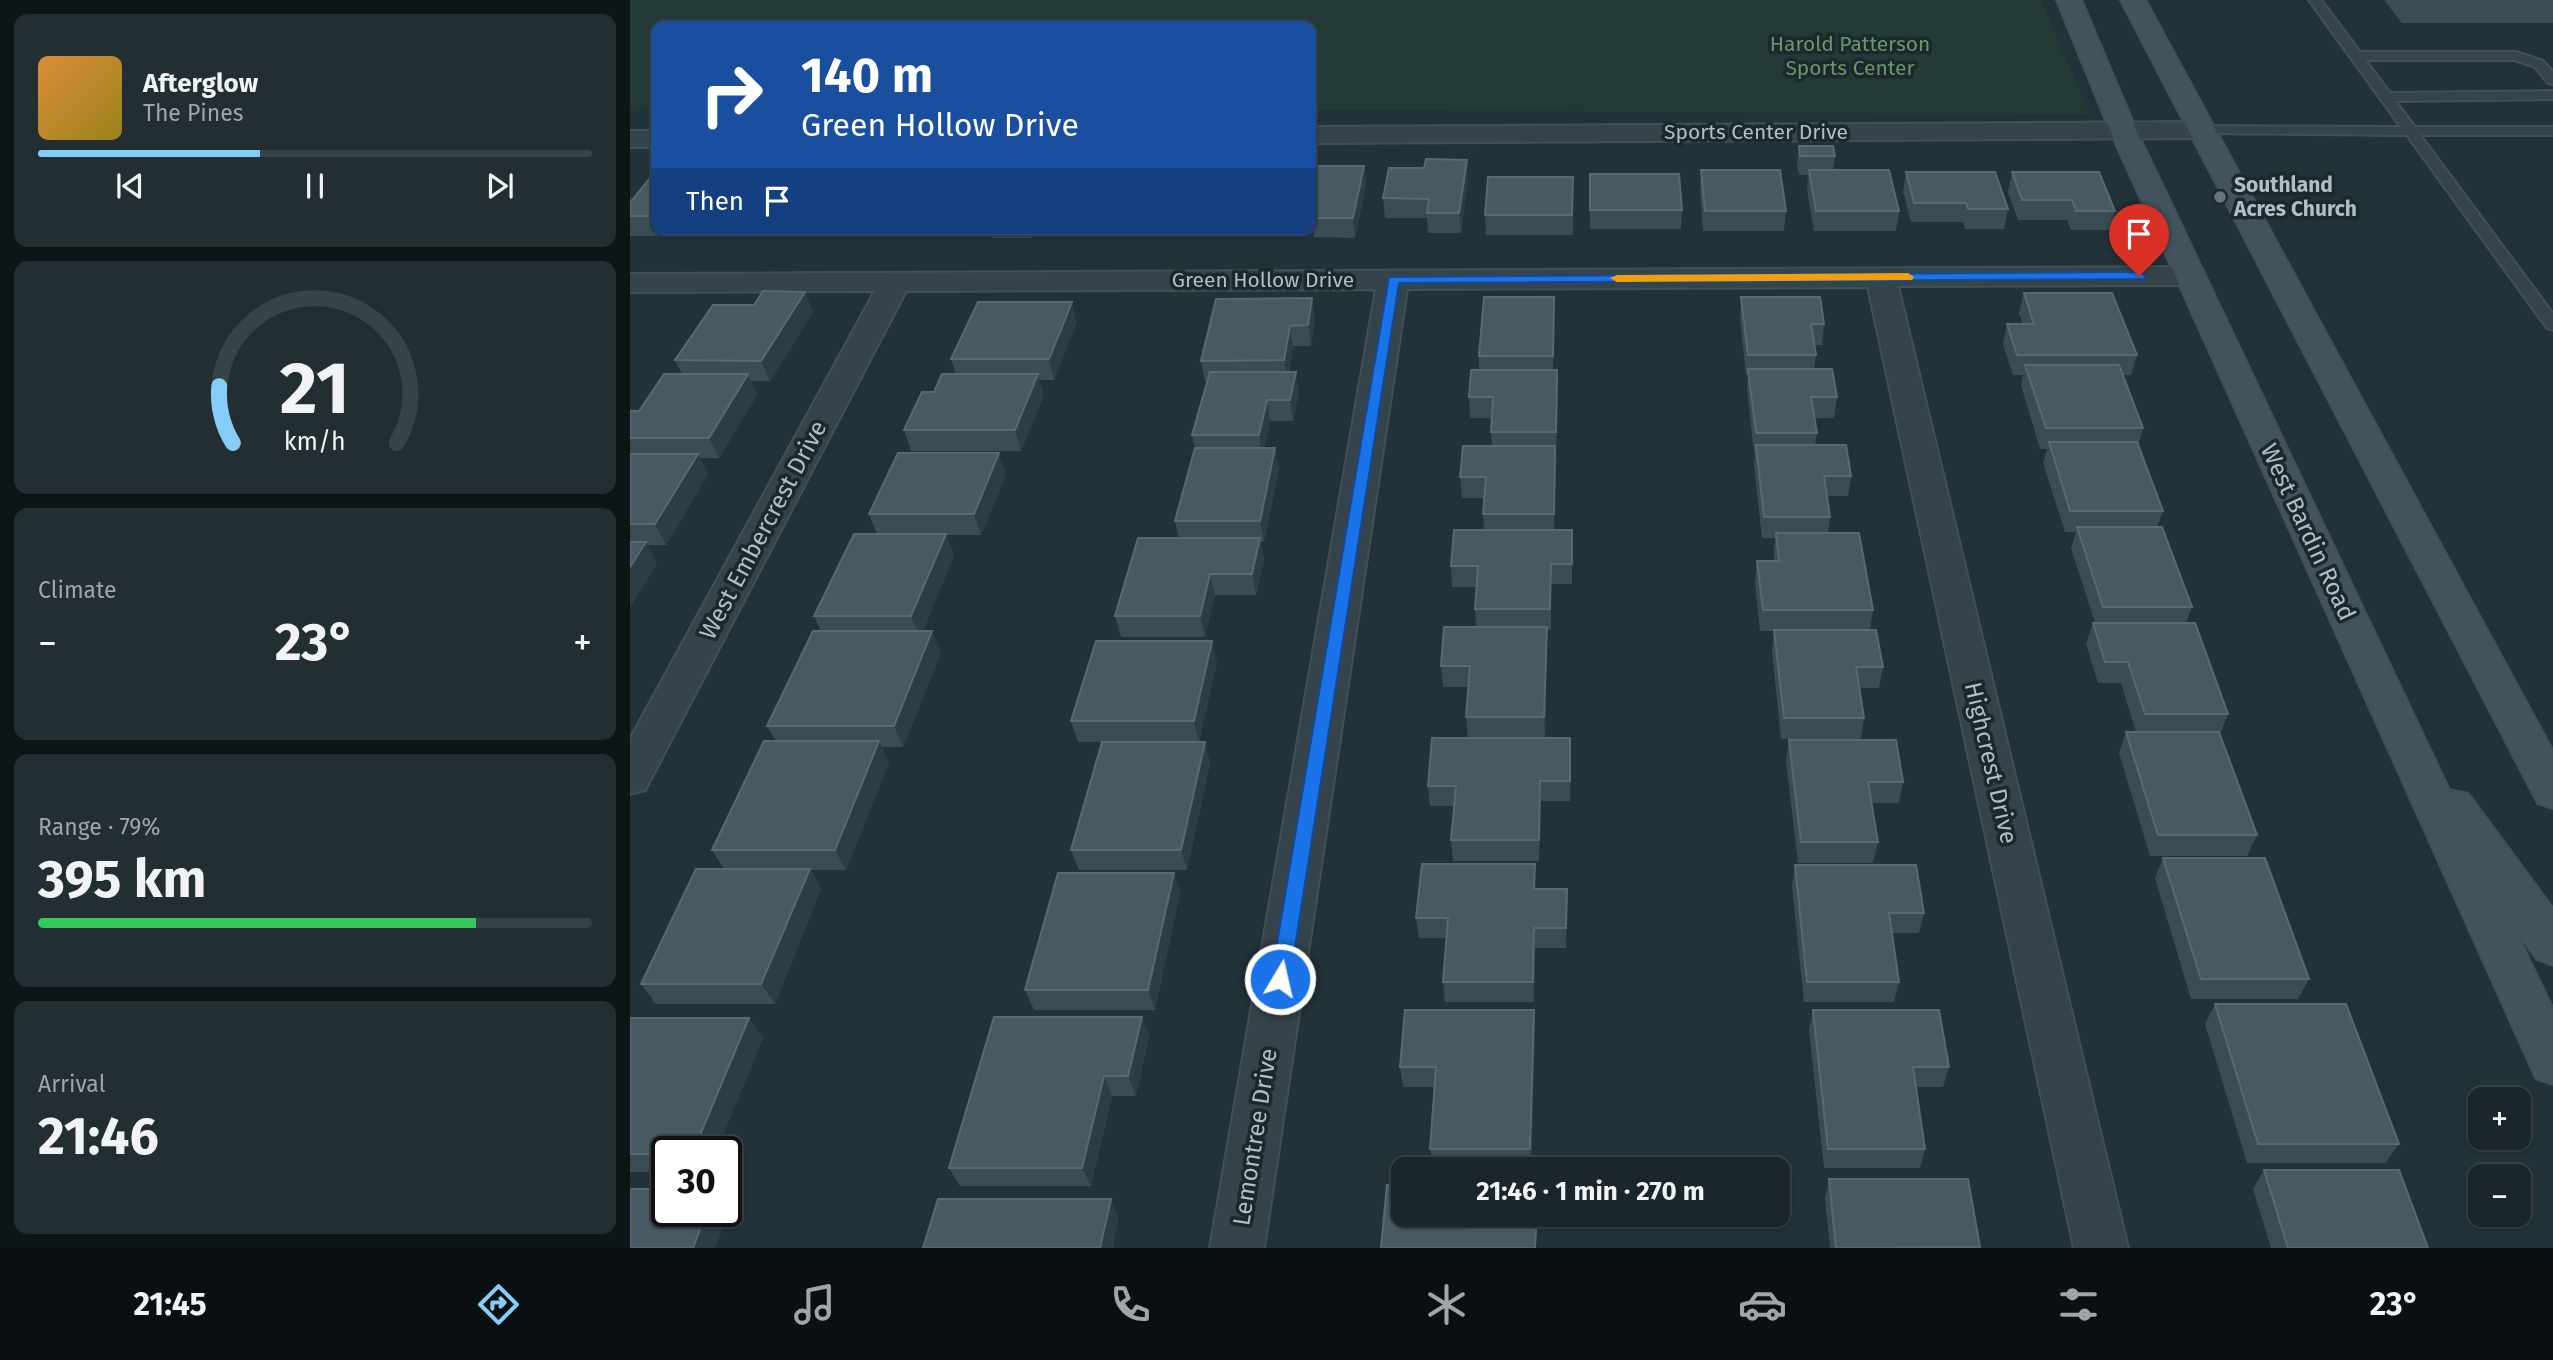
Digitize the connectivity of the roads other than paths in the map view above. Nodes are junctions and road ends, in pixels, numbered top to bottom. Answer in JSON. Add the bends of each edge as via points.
{"nodes":[{"id":1,"x":2069,"y":0,"type":"edge"},
{"id":2,"x":2133,"y":0,"type":"edge"},
{"id":3,"x":2315,"y":0,"type":"edge"},
{"id":4,"x":2355,"y":55,"type":"junction"},
{"id":5,"x":2553,"y":80,"type":"edge"},
{"id":6,"x":2553,"y":95,"type":"edge"},
{"id":7,"x":2385,"y":97,"type":"junction"},
{"id":8,"x":2123,"y":130,"type":"junction"},
{"id":9,"x":2201,"y":130,"type":"junction"},
{"id":10,"x":2411,"y":131,"type":"junction"},
{"id":11,"x":2553,"y":131,"type":"edge"},
{"id":12,"x":1316,"y":135,"type":"edge"},
{"id":13,"x":630,"y":139,"type":"edge"},
{"id":14,"x":651,"y":139,"type":"edge"},
{"id":15,"x":2190,"y":276,"type":"junction"},
{"id":16,"x":1881,"y":277,"type":"junction"},
{"id":17,"x":1393,"y":279,"type":"junction"},
{"id":18,"x":895,"y":282,"type":"junction"},
{"id":19,"x":630,"y":283,"type":"edge"},
{"id":20,"x":2553,"y":326,"type":"edge"},
{"id":21,"x":2403,"y":736,"type":"junction"},
{"id":22,"x":630,"y":778,"type":"edge"},
{"id":23,"x":2553,"y":791,"type":"edge"},
{"id":24,"x":2553,"y":945,"type":"edge"},
{"id":25,"x":2553,"y":1062,"type":"edge"},
{"id":26,"x":1237,"y":1248,"type":"edge"},
{"id":27,"x":2101,"y":1248,"type":"edge"}],
"edges":[{"from":1,"to":8,"type":"main road","name":"West Bardin Road"},
{"from":2,"to":9,"type":"main road"},
{"from":3,"to":4,"type":"lane"},
{"from":4,"to":5,"type":"lane","via":[[2516,56],[2539,64]]},
{"from":4,"to":7,"type":"lane"},
{"from":6,"to":7,"type":"lane"},
{"from":7,"to":10,"type":"lane"},
{"from":8,"to":9,"type":"street","name":"Sports Center Drive"},
{"from":8,"to":12,"type":"street","name":"Sports Center Drive"},
{"from":8,"to":15,"type":"main road","name":"West Bardin Road"},
{"from":9,"to":10,"type":"lane"},
{"from":9,"to":23,"type":"main road"},
{"from":10,"to":11,"type":"lane"},
{"from":10,"to":20,"type":"lane"},
{"from":13,"to":14,"type":"street"},
{"from":15,"to":16,"type":"street","name":"Green Hollow Drive"},
{"from":15,"to":21,"type":"main road","name":"West Bardin Road"},
{"from":16,"to":17,"type":"street","name":"Green Hollow Drive"},
{"from":16,"to":27,"type":"street","name":"Highcrest Drive"},
{"from":17,"to":18,"type":"street","name":"Green Hollow Drive"},
{"from":17,"to":26,"type":"street","name":"Lemontree Drive"},
{"from":18,"to":19,"type":"street","name":"Green Hollow Drive"},
{"from":18,"to":22,"type":"street","name":"West Embercrest Drive"},
{"from":21,"to":24,"type":"main road"},
{"from":21,"to":25,"type":"main road","name":"West Bardin Road"}]}
